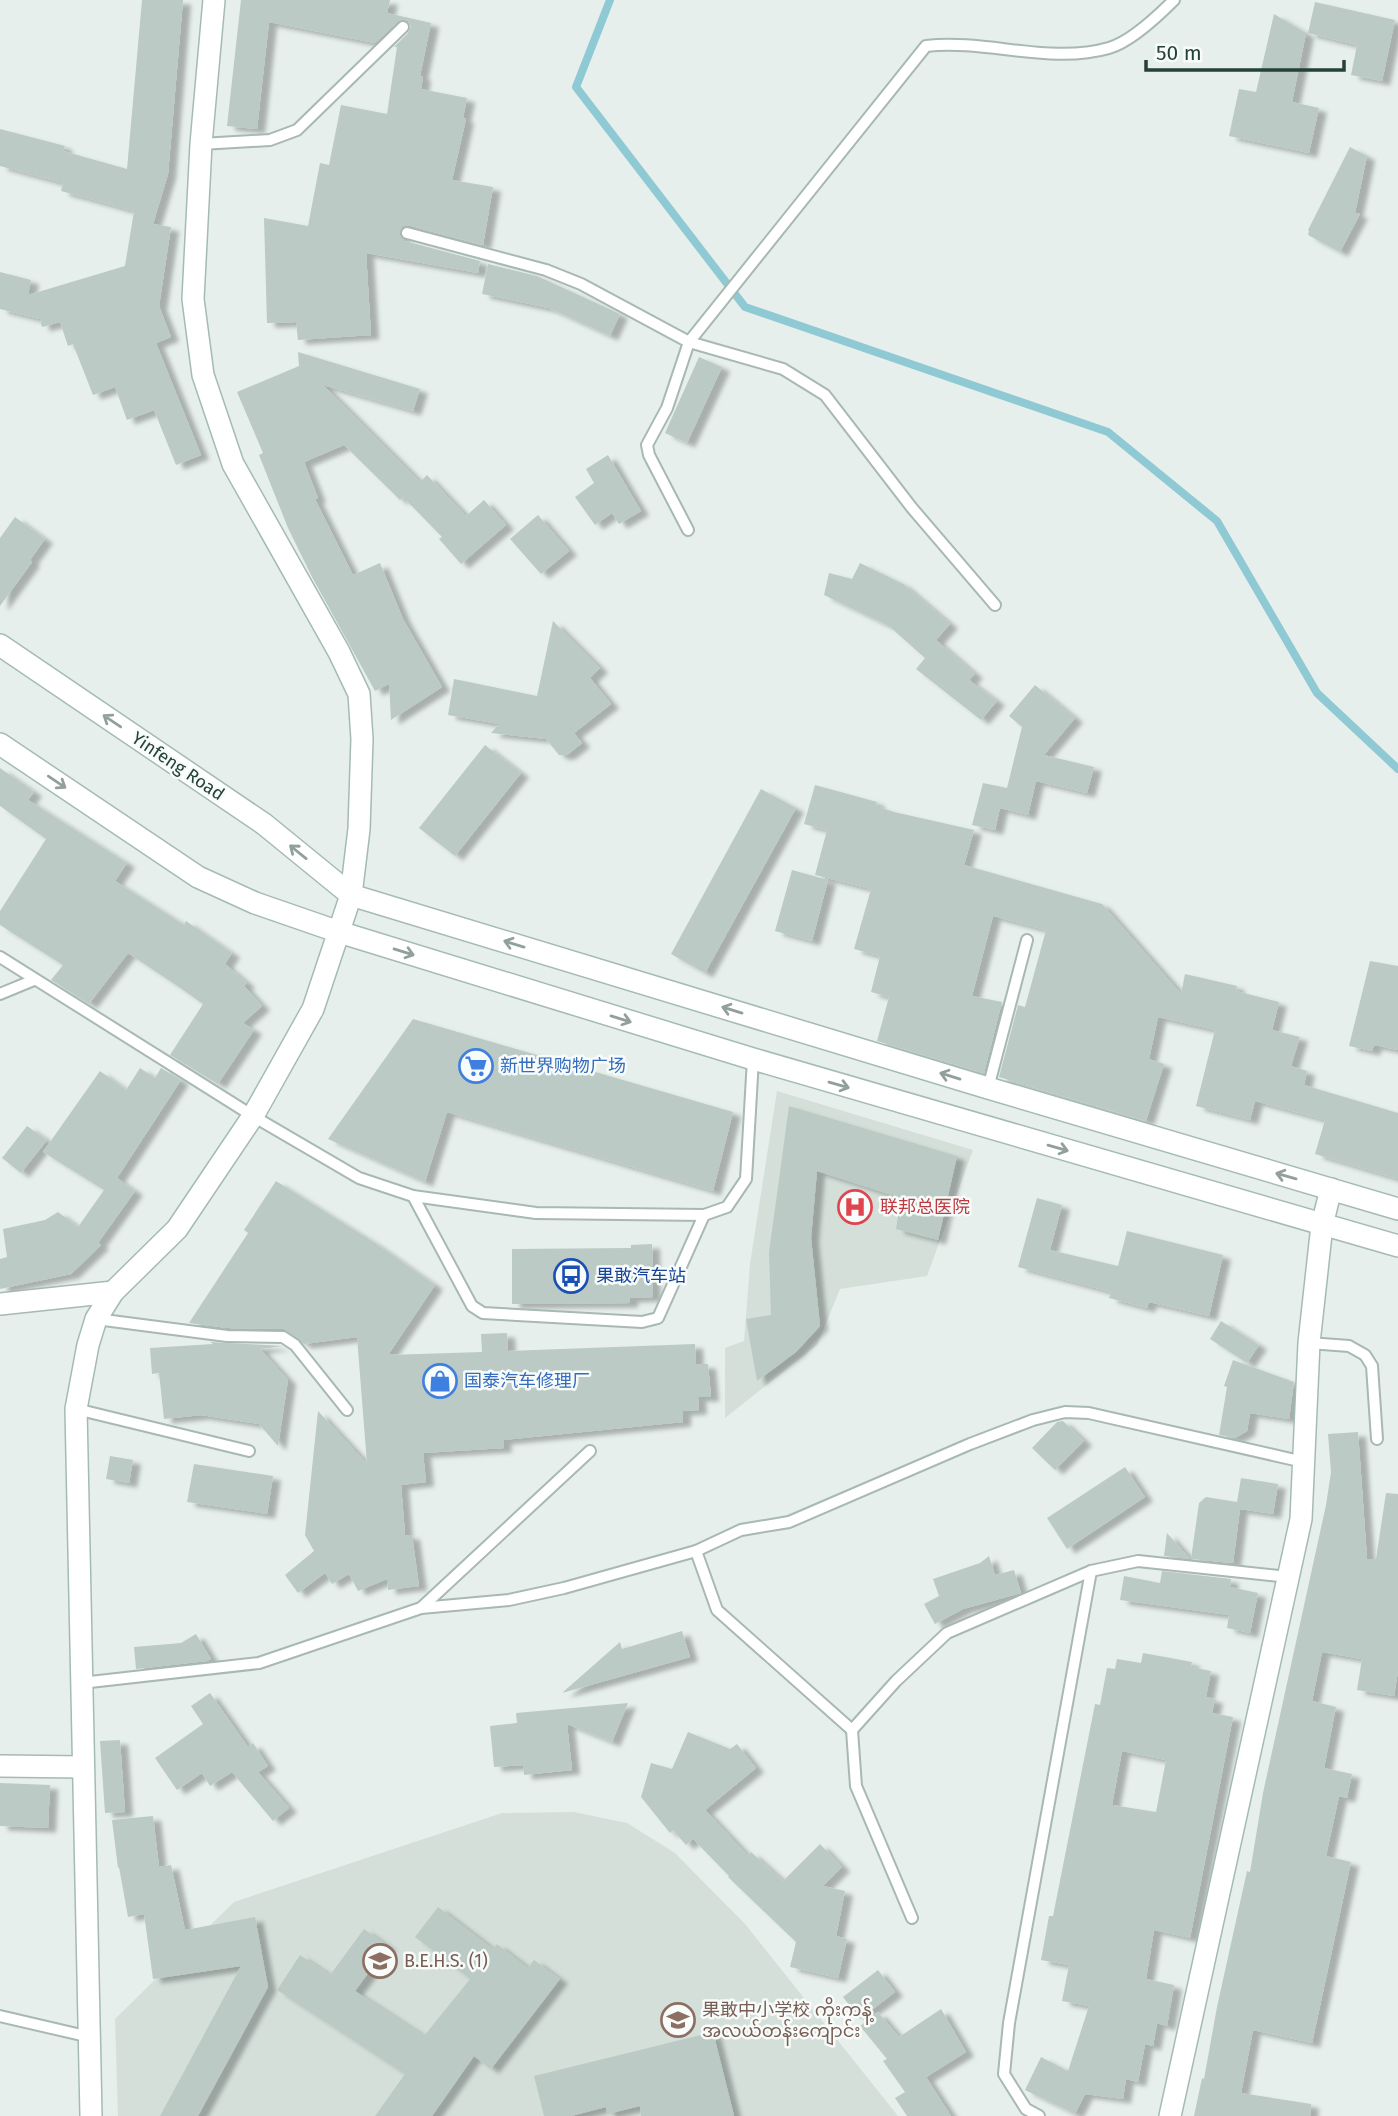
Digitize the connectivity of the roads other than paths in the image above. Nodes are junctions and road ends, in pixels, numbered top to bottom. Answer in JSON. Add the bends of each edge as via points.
{"nodes":[{"id":1,"x":214,"y":0,"type":"edge"},
{"id":2,"x":1174,"y":0,"type":"edge"},
{"id":3,"x":403,"y":27,"type":"dead end"},
{"id":4,"x":201,"y":144,"type":"junction"},
{"id":5,"x":407,"y":233,"type":"dead end"},
{"id":6,"x":689,"y":342,"type":"junction"},
{"id":7,"x":688,"y":530,"type":"dead end"},
{"id":8,"x":995,"y":605,"type":"dead end"},
{"id":9,"x":0,"y":646,"type":"edge"},
{"id":10,"x":0,"y":744,"type":"edge"},
{"id":11,"x":351,"y":895,"type":"junction"},
{"id":12,"x":339,"y":932,"type":"junction"},
{"id":13,"x":1027,"y":940,"type":"dead end"},
{"id":14,"x":0,"y":957,"type":"edge"},
{"id":15,"x":34,"y":980,"type":"junction"},
{"id":16,"x":0,"y":994,"type":"edge"},
{"id":17,"x":753,"y":1059,"type":"junction"},
{"id":18,"x":988,"y":1088,"type":"junction"},
{"id":19,"x":253,"y":1116,"type":"junction"},
{"id":20,"x":1331,"y":1189,"type":"junction"},
{"id":21,"x":413,"y":1196,"type":"junction"},
{"id":22,"x":1398,"y":1209,"type":"edge"},
{"id":23,"x":704,"y":1215,"type":"junction"},
{"id":24,"x":1322,"y":1225,"type":"junction"},
{"id":25,"x":1398,"y":1246,"type":"edge"},
{"id":26,"x":113,"y":1292,"type":"junction"},
{"id":27,"x":0,"y":1304,"type":"edge"},
{"id":28,"x":96,"y":1319,"type":"junction"},
{"id":29,"x":1309,"y":1343,"type":"junction"},
{"id":30,"x":76,"y":1409,"type":"junction"},
{"id":31,"x":347,"y":1410,"type":"dead end"},
{"id":32,"x":1377,"y":1440,"type":"dead end"},
{"id":33,"x":249,"y":1451,"type":"dead end"},
{"id":34,"x":590,"y":1451,"type":"dead end"},
{"id":35,"x":1304,"y":1462,"type":"junction"},
{"id":36,"x":696,"y":1551,"type":"junction"},
{"id":37,"x":1091,"y":1571,"type":"junction"},
{"id":38,"x":1288,"y":1577,"type":"junction"},
{"id":39,"x":421,"y":1608,"type":"junction"},
{"id":40,"x":80,"y":1683,"type":"junction"},
{"id":41,"x":852,"y":1730,"type":"junction"},
{"id":42,"x":0,"y":1766,"type":"edge"},
{"id":43,"x":83,"y":1767,"type":"junction"},
{"id":44,"x":912,"y":1918,"type":"dead end"},
{"id":45,"x":0,"y":2016,"type":"edge"},
{"id":46,"x":90,"y":2037,"type":"junction"},
{"id":47,"x":92,"y":2116,"type":"edge"},
{"id":48,"x":1039,"y":2116,"type":"edge"},
{"id":49,"x":1170,"y":2116,"type":"edge"}],
"edges":[{"from":1,"to":4,"type":"main road"},
{"from":2,"to":6,"type":"lane","via":[[1154,20],[1111,47],[1062,54],[926,46]]},
{"from":3,"to":4,"type":"lane","via":[[297,130],[270,140]]},
{"from":4,"to":11,"type":"main road","via":[[192,299],[203,376],[233,464],[359,694],[359,829]]},
{"from":5,"to":6,"type":"lane","via":[[546,270]]},
{"from":6,"to":7,"type":"lane","via":[[667,408],[648,445]]},
{"from":6,"to":8,"type":"lane","via":[[783,369],[825,395]]},
{"from":11,"to":9,"type":"main road","name":"Yinfeng Road","one_way":true,"via":[[264,824]]},
{"from":10,"to":12,"type":"main road","one_way":true,"via":[[198,877],[255,903]]},
{"from":11,"to":12,"type":"main road"},
{"from":18,"to":11,"type":"main road","one_way":true},
{"from":12,"to":17,"type":"main road","one_way":true},
{"from":12,"to":19,"type":"main road","via":[[313,1009]]},
{"from":13,"to":18,"type":"lane"},
{"from":14,"to":15,"type":"lane"},
{"from":15,"to":16,"type":"lane"},
{"from":15,"to":19,"type":"lane"},
{"from":17,"to":23,"type":"lane","via":[[746,1180],[727,1207]]},
{"from":17,"to":24,"type":"main road","one_way":true},
{"from":20,"to":18,"type":"main road","one_way":true},
{"from":19,"to":21,"type":"lane","via":[[359,1178]]},
{"from":19,"to":26,"type":"main road","via":[[177,1229]]},
{"from":20,"to":22,"type":"main road"},
{"from":20,"to":24,"type":"main road"},
{"from":21,"to":23,"type":"lane","via":[[536,1213]]},
{"from":21,"to":23,"type":"lane","via":[[472,1306],[483,1313],[642,1322],[658,1318]]},
{"from":24,"to":25,"type":"main road"},
{"from":24,"to":29,"type":"main road"},
{"from":26,"to":27,"type":"main road"},
{"from":26,"to":28,"type":"main road"},
{"from":28,"to":30,"type":"main road"},
{"from":28,"to":31,"type":"lane","via":[[227,1336],[283,1337],[295,1345]]},
{"from":29,"to":32,"type":"lane","via":[[1349,1346],[1365,1355],[1372,1366]]},
{"from":29,"to":35,"type":"main road"},
{"from":30,"to":33,"type":"lane"},
{"from":30,"to":40,"type":"main road"},
{"from":34,"to":39,"type":"lane"},
{"from":35,"to":36,"type":"lane","via":[[1089,1413],[1065,1412],[970,1444],[789,1522],[741,1530]]},
{"from":35,"to":38,"type":"main road","via":[[1301,1519]]},
{"from":36,"to":39,"type":"lane","via":[[509,1600]]},
{"from":36,"to":41,"type":"lane","via":[[717,1610]]},
{"from":37,"to":38,"type":"lane","via":[[1138,1561]]},
{"from":37,"to":41,"type":"lane","via":[[947,1633]]},
{"from":37,"to":48,"type":"lane","via":[[1007,2036],[1004,2074],[1026,2109]]},
{"from":38,"to":49,"type":"main road"},
{"from":39,"to":40,"type":"lane","via":[[259,1663]]},
{"from":40,"to":43,"type":"main road"},
{"from":41,"to":44,"type":"lane","via":[[856,1786]]},
{"from":42,"to":43,"type":"main road"},
{"from":43,"to":46,"type":"main road"},
{"from":45,"to":46,"type":"lane"},
{"from":46,"to":47,"type":"main road"}]}
